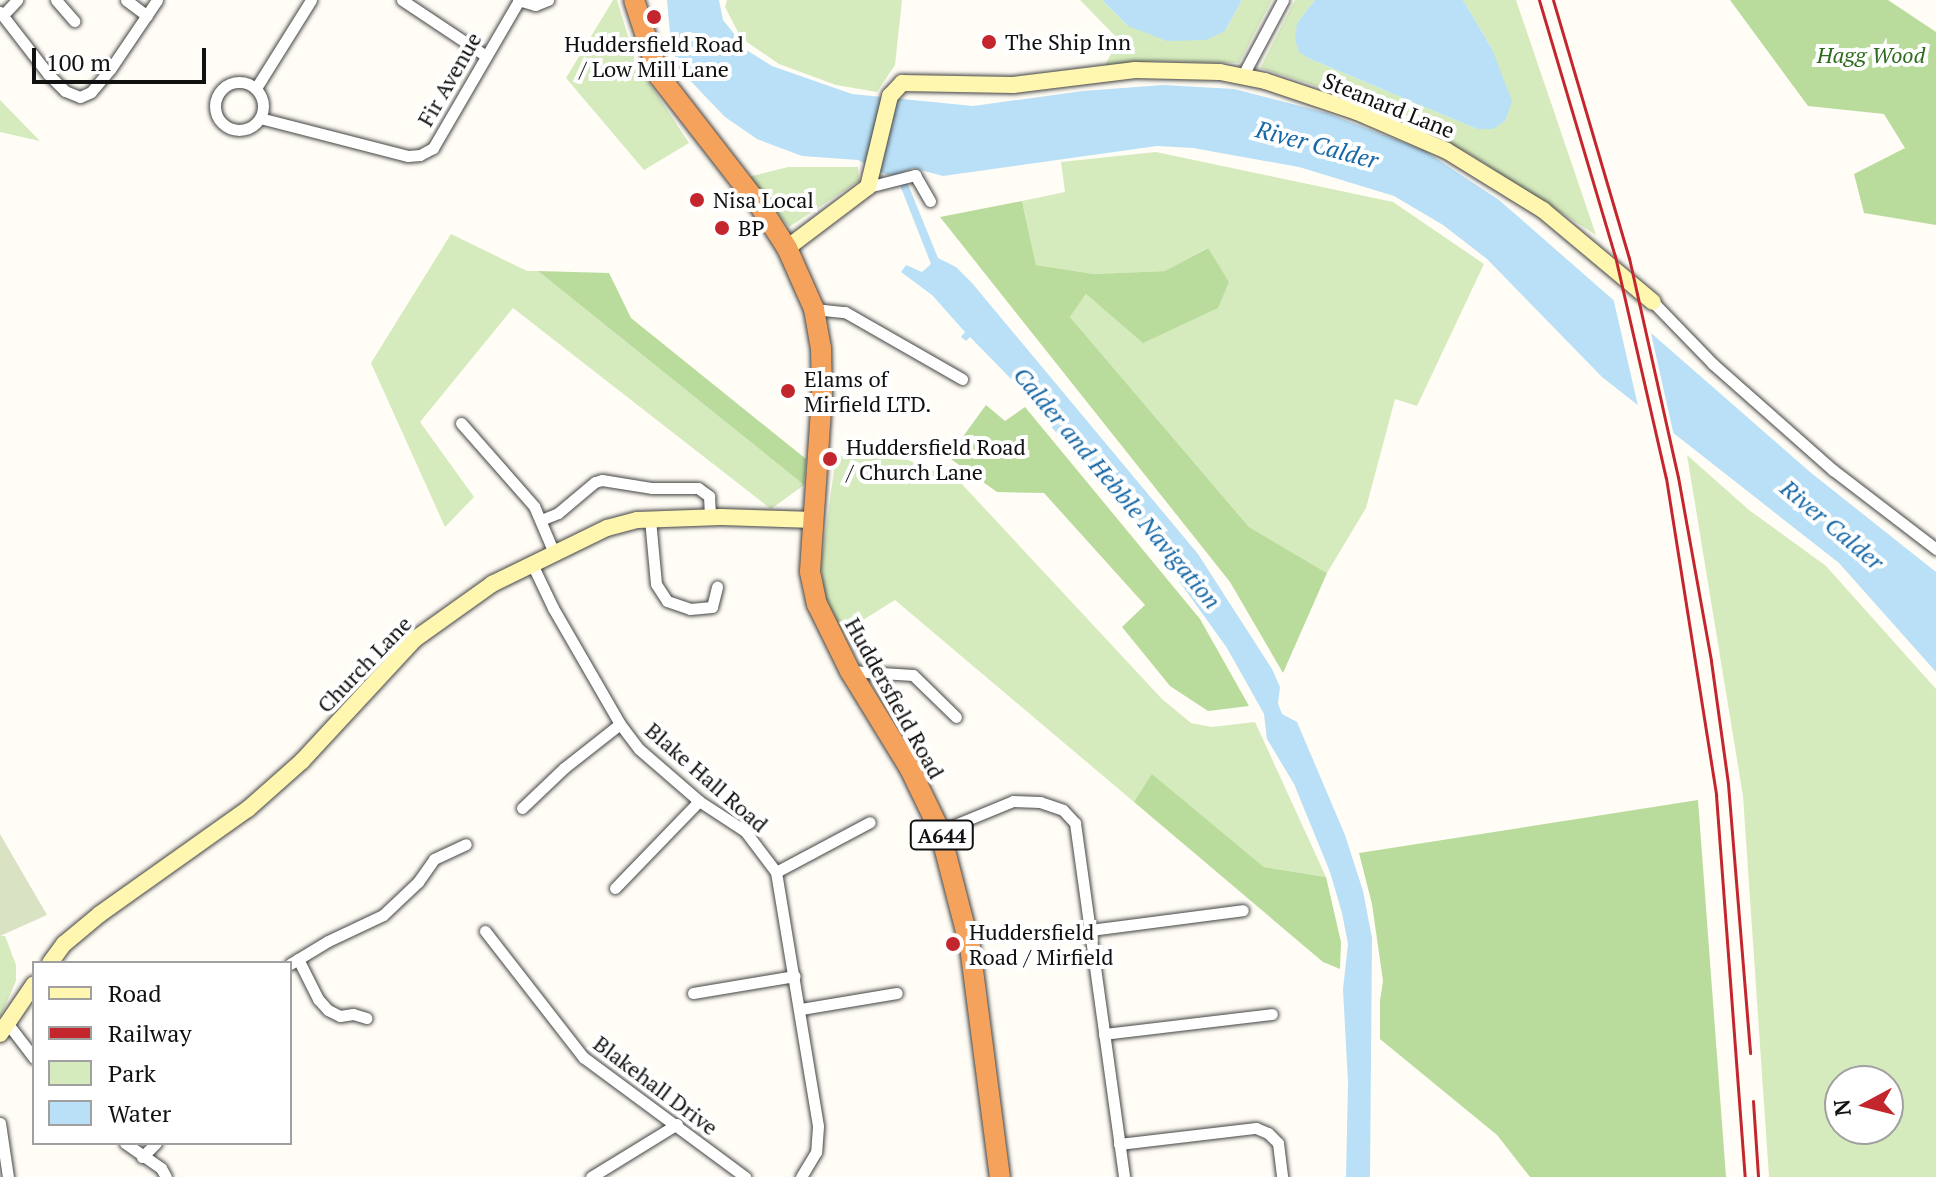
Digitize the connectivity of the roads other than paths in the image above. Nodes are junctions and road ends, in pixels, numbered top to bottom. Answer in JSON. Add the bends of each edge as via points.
{"nodes":[{"id":1,"x":17,"y":0,"type":"edge"},
{"id":2,"x":56,"y":0,"type":"edge"},
{"id":3,"x":126,"y":0,"type":"edge"},
{"id":4,"x":157,"y":0,"type":"edge"},
{"id":5,"x":311,"y":0,"type":"edge"},
{"id":6,"x":402,"y":0,"type":"edge"},
{"id":7,"x":518,"y":0,"type":"edge"},
{"id":8,"x":548,"y":0,"type":"edge"},
{"id":9,"x":634,"y":0,"type":"edge"},
{"id":10,"x":1283,"y":0,"type":"edge"},
{"id":11,"x":1,"y":14,"type":"edge"},
{"id":12,"x":147,"y":16,"type":"junction"},
{"id":13,"x":74,"y":21,"type":"dead end"},
{"id":14,"x":486,"y":56,"type":"junction"},
{"id":15,"x":1243,"y":75,"type":"junction"},
{"id":16,"x":256,"y":88,"type":"junction"},
{"id":17,"x":260,"y":118,"type":"junction"},
{"id":18,"x":877,"y":181,"type":"junction"},
{"id":19,"x":930,"y":201,"type":"dead end"},
{"id":20,"x":787,"y":248,"type":"junction"},
{"id":21,"x":1653,"y":302,"type":"joint"},
{"id":22,"x":814,"y":309,"type":"junction"},
{"id":23,"x":962,"y":379,"type":"dead end"},
{"id":24,"x":461,"y":423,"type":"dead end"},
{"id":25,"x":710,"y":517,"type":"junction"},
{"id":26,"x":650,"y":519,"type":"junction"},
{"id":27,"x":541,"y":520,"type":"junction"},
{"id":28,"x":814,"y":520,"type":"junction"},
{"id":29,"x":1936,"y":549,"type":"edge"},
{"id":30,"x":554,"y":553,"type":"junction"},
{"id":31,"x":532,"y":564,"type":"junction"},
{"id":32,"x":717,"y":587,"type":"dead end"},
{"id":33,"x":850,"y":671,"type":"junction"},
{"id":34,"x":956,"y":717,"type":"dead end"},
{"id":35,"x":620,"y":724,"type":"junction"},
{"id":36,"x":699,"y":801,"type":"junction"},
{"id":37,"x":522,"y":808,"type":"dead end"},
{"id":38,"x":870,"y":822,"type":"dead end"},
{"id":39,"x":940,"y":831,"type":"junction"},
{"id":40,"x":466,"y":844,"type":"dead end"},
{"id":41,"x":776,"y":872,"type":"junction"},
{"id":42,"x":615,"y":888,"type":"dead end"},
{"id":43,"x":1243,"y":910,"type":"dead end"},
{"id":44,"x":1090,"y":930,"type":"junction"},
{"id":45,"x":492,"y":936,"type":"dead end"},
{"id":46,"x":51,"y":961,"type":"edge"},
{"id":47,"x":294,"y":962,"type":"edge"},
{"id":48,"x":795,"y":976,"type":"junction"},
{"id":49,"x":32,"y":987,"type":"edge"},
{"id":50,"x":693,"y":993,"type":"dead end"},
{"id":51,"x":897,"y":993,"type":"dead end"},
{"id":52,"x":801,"y":1009,"type":"junction"},
{"id":53,"x":1272,"y":1014,"type":"dead end"},
{"id":54,"x":366,"y":1018,"type":"dead end"},
{"id":55,"x":4,"y":1029,"type":"edge"},
{"id":56,"x":1104,"y":1034,"type":"junction"},
{"id":57,"x":32,"y":1056,"type":"edge"},
{"id":58,"x":0,"y":1123,"type":"edge"},
{"id":59,"x":677,"y":1124,"type":"junction"},
{"id":60,"x":1119,"y":1144,"type":"junction"},
{"id":61,"x":127,"y":1145,"type":"edge"},
{"id":62,"x":154,"y":1145,"type":"edge"},
{"id":63,"x":142,"y":1157,"type":"junction"},
{"id":64,"x":8,"y":1177,"type":"edge"},
{"id":65,"x":166,"y":1177,"type":"edge"},
{"id":66,"x":591,"y":1177,"type":"edge"},
{"id":67,"x":745,"y":1177,"type":"edge"},
{"id":68,"x":801,"y":1177,"type":"edge"},
{"id":69,"x":1000,"y":1177,"type":"edge"},
{"id":70,"x":1124,"y":1177,"type":"edge"},
{"id":71,"x":1282,"y":1177,"type":"edge"}],
"edges":[{"from":1,"to":11,"type":"street"},
{"from":2,"to":13,"type":"street"},
{"from":3,"to":12,"type":"street"},
{"from":4,"to":12,"type":"street"},
{"from":5,"to":16,"type":"street"},
{"from":6,"to":14,"type":"street"},
{"from":7,"to":8,"type":"street","name":"Fir Avenue","via":[[535,5]]},
{"from":7,"to":14,"type":"street","name":"Fir Avenue"},
{"from":9,"to":20,"type":"highway","name":"Huddersfield Road","number":"A644","via":[[659,76]]},
{"from":10,"to":15,"type":"street"},
{"from":11,"to":12,"type":"street","via":[[48,74],[80,97],[111,68]]},
{"from":14,"to":17,"type":"street","name":"Fir Avenue","via":[[433,148],[420,155]]},
{"from":15,"to":18,"type":"street","name":"Steanard Lane","via":[[1171,69],[1013,85],[902,83],[890,96]]},
{"from":15,"to":21,"type":"street","name":"Steanard Lane","via":[[1357,112],[1447,151],[1543,210]]},
{"from":16,"to":17,"type":"street","via":[[263,102]]},
{"from":16,"to":17,"type":"street","via":[[242,82],[227,85],[217,96],[215,111],[223,124],[236,130],[250,128]]},
{"from":18,"to":19,"type":"street","via":[[919,177]]},
{"from":18,"to":20,"type":"street"},
{"from":20,"to":22,"type":"highway","name":"Huddersfield Road","number":"A644"},
{"from":21,"to":29,"type":"street","name":"Steanard Lane","via":[[1713,364],[1833,470]]},
{"from":22,"to":23,"type":"street","via":[[845,312]]},
{"from":22,"to":28,"type":"highway","name":"Huddersfield Road","number":"A644","via":[[822,395]]},
{"from":24,"to":27,"type":"street"},
{"from":25,"to":26,"type":"street","name":"Church Lane"},
{"from":25,"to":27,"type":"street","via":[[709,496],[702,489],[602,480]]},
{"from":25,"to":28,"type":"street","name":"Church Lane"},
{"from":26,"to":30,"type":"street","name":"Church Lane","via":[[607,528]]},
{"from":26,"to":32,"type":"street","via":[[656,584],[667,601],[690,609],[712,607]]},
{"from":27,"to":30,"type":"street"},
{"from":28,"to":33,"type":"highway","name":"Huddersfield Road","number":"A644","via":[[810,572],[817,604]]},
{"from":30,"to":31,"type":"street","name":"Church Lane"},
{"from":31,"to":35,"type":"street","name":"Blake Hall Road"},
{"from":31,"to":46,"type":"street","name":"Church Lane","via":[[471,597],[415,639],[302,761],[248,809],[100,914]]},
{"from":33,"to":34,"type":"street","via":[[913,675]]},
{"from":33,"to":39,"type":"highway","name":"Huddersfield Road","number":"A644","via":[[910,769]]},
{"from":35,"to":36,"type":"street","name":"Blake Hall Road","via":[[639,749]]},
{"from":35,"to":37,"type":"street"},
{"from":36,"to":41,"type":"street","name":"Blake Hall Road","via":[[745,831]]},
{"from":36,"to":42,"type":"street"},
{"from":38,"to":41,"type":"street"},
{"from":39,"to":44,"type":"street","via":[[1013,801],[1063,810],[1075,823]]},
{"from":39,"to":69,"type":"highway","name":"Huddersfield Road","number":"A644","via":[[970,947]]},
{"from":40,"to":47,"type":"street","via":[[434,859],[383,915]]},
{"from":41,"to":48,"type":"street","name":"Blake Hall Road"},
{"from":43,"to":44,"type":"street"},
{"from":44,"to":56,"type":"street"},
{"from":45,"to":59,"type":"street","name":"Blakehall Drive","via":[[583,1057]]},
{"from":47,"to":54,"type":"street","via":[[328,1010]]},
{"from":48,"to":50,"type":"street"},
{"from":48,"to":52,"type":"street","name":"Blake Hall Road"},
{"from":49,"to":55,"type":"street"},
{"from":51,"to":52,"type":"street"},
{"from":52,"to":68,"type":"street","name":"Blake Hall Road","via":[[818,1126],[816,1152]]},
{"from":53,"to":56,"type":"street"},
{"from":55,"to":57,"type":"street"},
{"from":56,"to":60,"type":"street"},
{"from":58,"to":64,"type":"street"},
{"from":59,"to":66,"type":"street"},
{"from":59,"to":67,"type":"street","name":"Blakehall Drive"},
{"from":60,"to":70,"type":"street"},
{"from":60,"to":71,"type":"street","via":[[1256,1128],[1278,1143]]},
{"from":61,"to":63,"type":"street"},
{"from":62,"to":63,"type":"street"},
{"from":63,"to":65,"type":"street"}]}
